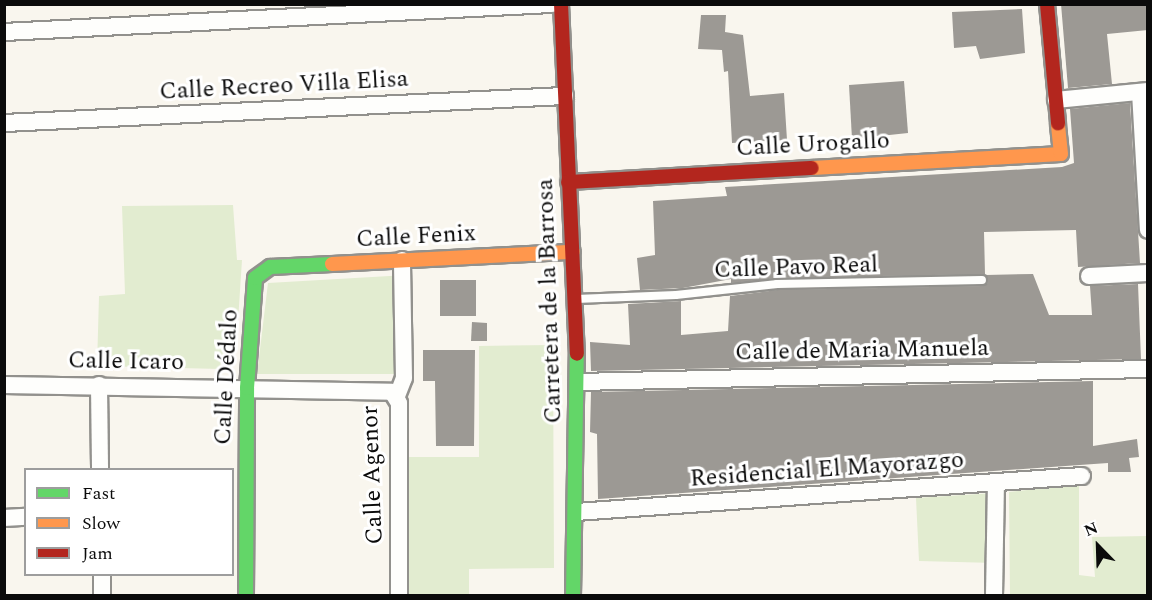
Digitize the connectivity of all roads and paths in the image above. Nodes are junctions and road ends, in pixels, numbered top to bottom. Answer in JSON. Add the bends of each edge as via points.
{"nodes":[{"id":1,"x":551,"y":4,"type":"edge"},
{"id":2,"x":561,"y":4,"type":"edge"},
{"id":3,"x":1047,"y":4,"type":"edge"},
{"id":4,"x":4,"y":32,"type":"edge"},
{"id":5,"x":1144,"y":91,"type":"edge"},
{"id":6,"x":565,"y":96,"type":"junction"},
{"id":7,"x":1056,"y":99,"type":"junction"},
{"id":8,"x":4,"y":123,"type":"edge"},
{"id":9,"x":568,"y":182,"type":"junction"},
{"id":10,"x":1147,"y":196,"type":"edge"},
{"id":11,"x":1148,"y":231,"type":"edge"},
{"id":12,"x":573,"y":252,"type":"junction"},
{"id":13,"x":402,"y":260,"type":"junction"},
{"id":14,"x":261,"y":271,"type":"joint"},
{"id":15,"x":1148,"y":273,"type":"edge"},
{"id":16,"x":1089,"y":276,"type":"dead end"},
{"id":17,"x":982,"y":280,"type":"dead end"},
{"id":18,"x":576,"y":299,"type":"junction"},
{"id":19,"x":1148,"y":369,"type":"edge"},
{"id":20,"x":578,"y":382,"type":"junction"},
{"id":21,"x":4,"y":385,"type":"edge"},
{"id":22,"x":99,"y":385,"type":"junction"},
{"id":23,"x":247,"y":388,"type":"junction"},
{"id":24,"x":397,"y":396,"type":"junction"},
{"id":25,"x":100,"y":468,"type":"edge"},
{"id":26,"x":1082,"y":476,"type":"dead end"},
{"id":27,"x":996,"y":482,"type":"junction"},
{"id":28,"x":576,"y":512,"type":"junction"},
{"id":29,"x":24,"y":516,"type":"edge"},
{"id":30,"x":4,"y":518,"type":"edge"},
{"id":31,"x":102,"y":576,"type":"edge"},
{"id":32,"x":102,"y":596,"type":"edge"},
{"id":33,"x":246,"y":596,"type":"edge"},
{"id":34,"x":399,"y":596,"type":"edge"},
{"id":35,"x":573,"y":596,"type":"edge"},
{"id":36,"x":994,"y":596,"type":"edge"}],
"edges":[{"from":1,"to":4,"type":"street"},
{"from":2,"to":6,"type":"street","name":"Carretera de la Barrosa"},
{"from":3,"to":7,"type":"street"},
{"from":5,"to":7,"type":"street"},
{"from":5,"to":10,"type":"street"},
{"from":6,"to":8,"type":"street","name":"Calle Recreo Villa Elisa"},
{"from":6,"to":9,"type":"street","name":"Carretera de la Barrosa"},
{"from":7,"to":9,"type":"street","name":"Calle Urogallo","via":[[1061,154]]},
{"from":9,"to":12,"type":"street","name":"Carretera de la Barrosa"},
{"from":10,"to":11,"type":"street"},
{"from":12,"to":13,"type":"street","name":"Calle Fenix"},
{"from":12,"to":18,"type":"street","name":"Carretera de la Barrosa"},
{"from":13,"to":14,"type":"street","name":"Calle Fenix","via":[[270,267]]},
{"from":13,"to":24,"type":"street","via":[[404,378]]},
{"from":14,"to":23,"type":"street","name":"Calle Dédalo","via":[[255,278]]},
{"from":15,"to":16,"type":"street"},
{"from":17,"to":18,"type":"lane","name":"Calle Pavo Real","via":[[777,284],[676,296]]},
{"from":18,"to":20,"type":"street","name":"Carretera de la Barrosa"},
{"from":19,"to":20,"type":"street","name":"Calle de Maria Manuela"},
{"from":20,"to":28,"type":"street","name":"Carretera de la Barrosa"},
{"from":21,"to":22,"type":"street","name":"Calle Icaro"},
{"from":22,"to":23,"type":"street","name":"Calle Icaro"},
{"from":22,"to":25,"type":"street"},
{"from":23,"to":24,"type":"street","name":"Calle Agenor","via":[[389,391]]},
{"from":23,"to":33,"type":"street","name":"Calle Dédalo"},
{"from":24,"to":34,"type":"street","name":"Calle Agenor"},
{"from":26,"to":27,"type":"street","name":"Residencial El Mayorazgo"},
{"from":27,"to":28,"type":"street","name":"Residencial El Mayorazgo"},
{"from":27,"to":36,"type":"street"},
{"from":28,"to":35,"type":"street","name":"Carretera de la Barrosa"},
{"from":29,"to":30,"type":"street"},
{"from":31,"to":32,"type":"street"}]}
